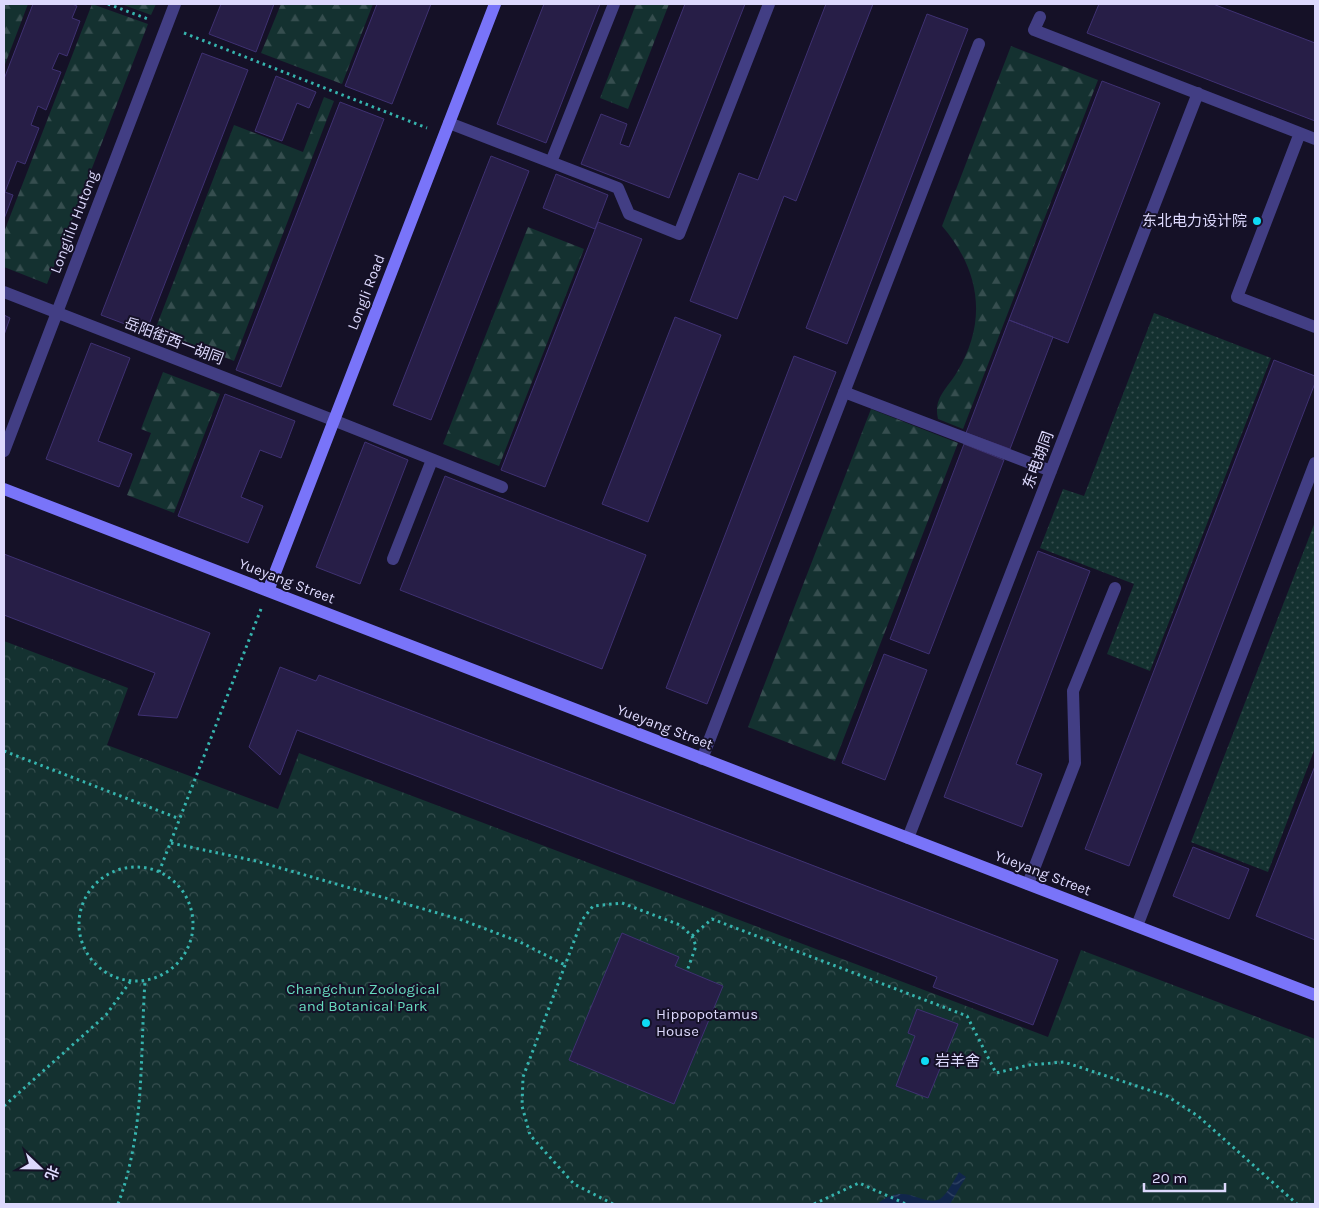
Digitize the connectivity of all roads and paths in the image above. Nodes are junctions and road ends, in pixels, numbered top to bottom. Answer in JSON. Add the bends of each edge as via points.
{"nodes":[{"id":1,"x":108,"y":4,"type":"edge"},
{"id":2,"x":175,"y":4,"type":"edge"},
{"id":3,"x":495,"y":4,"type":"edge"},
{"id":4,"x":614,"y":4,"type":"edge"},
{"id":5,"x":768,"y":4,"type":"edge"},
{"id":6,"x":1040,"y":17,"type":"dead end"},
{"id":7,"x":167,"y":26,"type":"junction"},
{"id":8,"x":979,"y":44,"type":"dead end"},
{"id":9,"x":1198,"y":93,"type":"junction"},
{"id":10,"x":446,"y":129,"type":"junction"},
{"id":11,"x":1300,"y":133,"type":"junction"},
{"id":12,"x":1315,"y":139,"type":"edge"},
{"id":13,"x":551,"y":162,"type":"junction"},
{"id":14,"x":4,"y":292,"type":"edge"},
{"id":15,"x":57,"y":313,"type":"junction"},
{"id":16,"x":1315,"y":327,"type":"edge"},
{"id":17,"x":844,"y":392,"type":"junction"},
{"id":18,"x":333,"y":420,"type":"junction"},
{"id":19,"x":4,"y":451,"type":"edge"},
{"id":20,"x":432,"y":460,"type":"junction"},
{"id":21,"x":1315,"y":463,"type":"edge"},
{"id":22,"x":1051,"y":471,"type":"junction"},
{"id":23,"x":502,"y":487,"type":"dead end"},
{"id":24,"x":4,"y":489,"type":"edge"},
{"id":25,"x":393,"y":559,"type":"dead end"},
{"id":26,"x":1115,"y":588,"type":"dead end"},
{"id":27,"x":268,"y":591,"type":"junction"},
{"id":28,"x":4,"y":751,"type":"edge"},
{"id":29,"x":702,"y":759,"type":"junction"},
{"id":30,"x":180,"y":819,"type":"junction"},
{"id":31,"x":908,"y":838,"type":"junction"},
{"id":32,"x":170,"y":843,"type":"junction"},
{"id":33,"x":159,"y":872,"type":"junction"},
{"id":34,"x":1028,"y":884,"type":"junction"},
{"id":35,"x":1137,"y":926,"type":"junction"},
{"id":36,"x":692,"y":936,"type":"junction"},
{"id":37,"x":565,"y":965,"type":"junction"},
{"id":38,"x":687,"y":971,"type":"dead end"},
{"id":39,"x":146,"y":981,"type":"junction"},
{"id":40,"x":130,"y":982,"type":"junction"},
{"id":41,"x":1315,"y":995,"type":"edge"},
{"id":42,"x":4,"y":1106,"type":"edge"},
{"id":43,"x":118,"y":1204,"type":"edge"},
{"id":44,"x":613,"y":1204,"type":"edge"},
{"id":45,"x":814,"y":1204,"type":"edge"},
{"id":46,"x":906,"y":1204,"type":"edge"},
{"id":47,"x":1298,"y":1204,"type":"edge"}],
"edges":[{"from":1,"to":7,"type":"path"},
{"from":2,"to":7,"type":"street","name":"Longlilu Hutong"},
{"from":3,"to":10,"type":"street","name":"Longli Road"},
{"from":4,"to":13,"type":"street"},
{"from":5,"to":13,"type":"street","via":[[679,234],[628,214],[618,188]]},
{"from":6,"to":9,"type":"street","via":[[1034,30]]},
{"from":7,"to":10,"type":"path"},
{"from":7,"to":15,"type":"street","name":"Longlilu Hutong"},
{"from":8,"to":17,"type":"street"},
{"from":9,"to":11,"type":"street"},
{"from":9,"to":22,"type":"street","name":"东电胡同"},
{"from":10,"to":13,"type":"street"},
{"from":10,"to":18,"type":"street","name":"Longli Road"},
{"from":11,"to":12,"type":"street"},
{"from":11,"to":16,"type":"street","via":[[1236,297]]},
{"from":14,"to":15,"type":"street","name":"岳阳街西一胡同"},
{"from":15,"to":18,"type":"street","name":"岳阳街西一胡同"},
{"from":15,"to":19,"type":"street","name":"Longlilu Hutong"},
{"from":17,"to":22,"type":"street"},
{"from":17,"to":29,"type":"street"},
{"from":18,"to":20,"type":"street","name":"岳阳街西一胡同"},
{"from":18,"to":27,"type":"street","name":"Longli Road"},
{"from":20,"to":23,"type":"street","name":"岳阳街西一胡同"},
{"from":20,"to":25,"type":"street"},
{"from":21,"to":35,"type":"street"},
{"from":22,"to":31,"type":"street","name":"东电胡同"},
{"from":24,"to":27,"type":"street","name":"Yueyang Street"},
{"from":26,"to":34,"type":"street","via":[[1073,692],[1075,763]]},
{"from":27,"to":29,"type":"street","name":"Yueyang Street"},
{"from":27,"to":30,"type":"path"},
{"from":28,"to":30,"type":"path"},
{"from":29,"to":31,"type":"street","name":"Yueyang Street"},
{"from":30,"to":32,"type":"path"},
{"from":31,"to":34,"type":"street","name":"Yueyang Street"},
{"from":32,"to":33,"type":"path"},
{"from":32,"to":37,"type":"path","via":[[256,861],[462,920],[520,942]]},
{"from":33,"to":39,"type":"path","via":[[172,879],[190,902],[193,931],[183,958],[160,977]]},
{"from":33,"to":40,"type":"path","via":[[145,867],[130,867],[109,874],[92,888],[79,915],[82,945],[90,959],[107,974]]},
{"from":34,"to":35,"type":"street","name":"Yueyang Street"},
{"from":35,"to":41,"type":"street","name":"Yueyang Street"},
{"from":36,"to":37,"type":"path","via":[[680,925],[622,903],[593,906],[582,920]]},
{"from":36,"to":38,"type":"path","via":[[696,946]]},
{"from":36,"to":47,"type":"path","via":[[712,919],[967,1016],[996,1073],[1029,1065],[1064,1062],[1167,1096],[1198,1116]]},
{"from":37,"to":44,"type":"path","via":[[524,1077],[522,1106],[530,1135],[574,1184]]},
{"from":39,"to":40,"type":"path"},
{"from":39,"to":43,"type":"path","via":[[141,1036],[142,1094],[135,1148]]},
{"from":40,"to":42,"type":"path","via":[[106,1015]]},
{"from":45,"to":46,"type":"path","via":[[860,1183]]}]}
